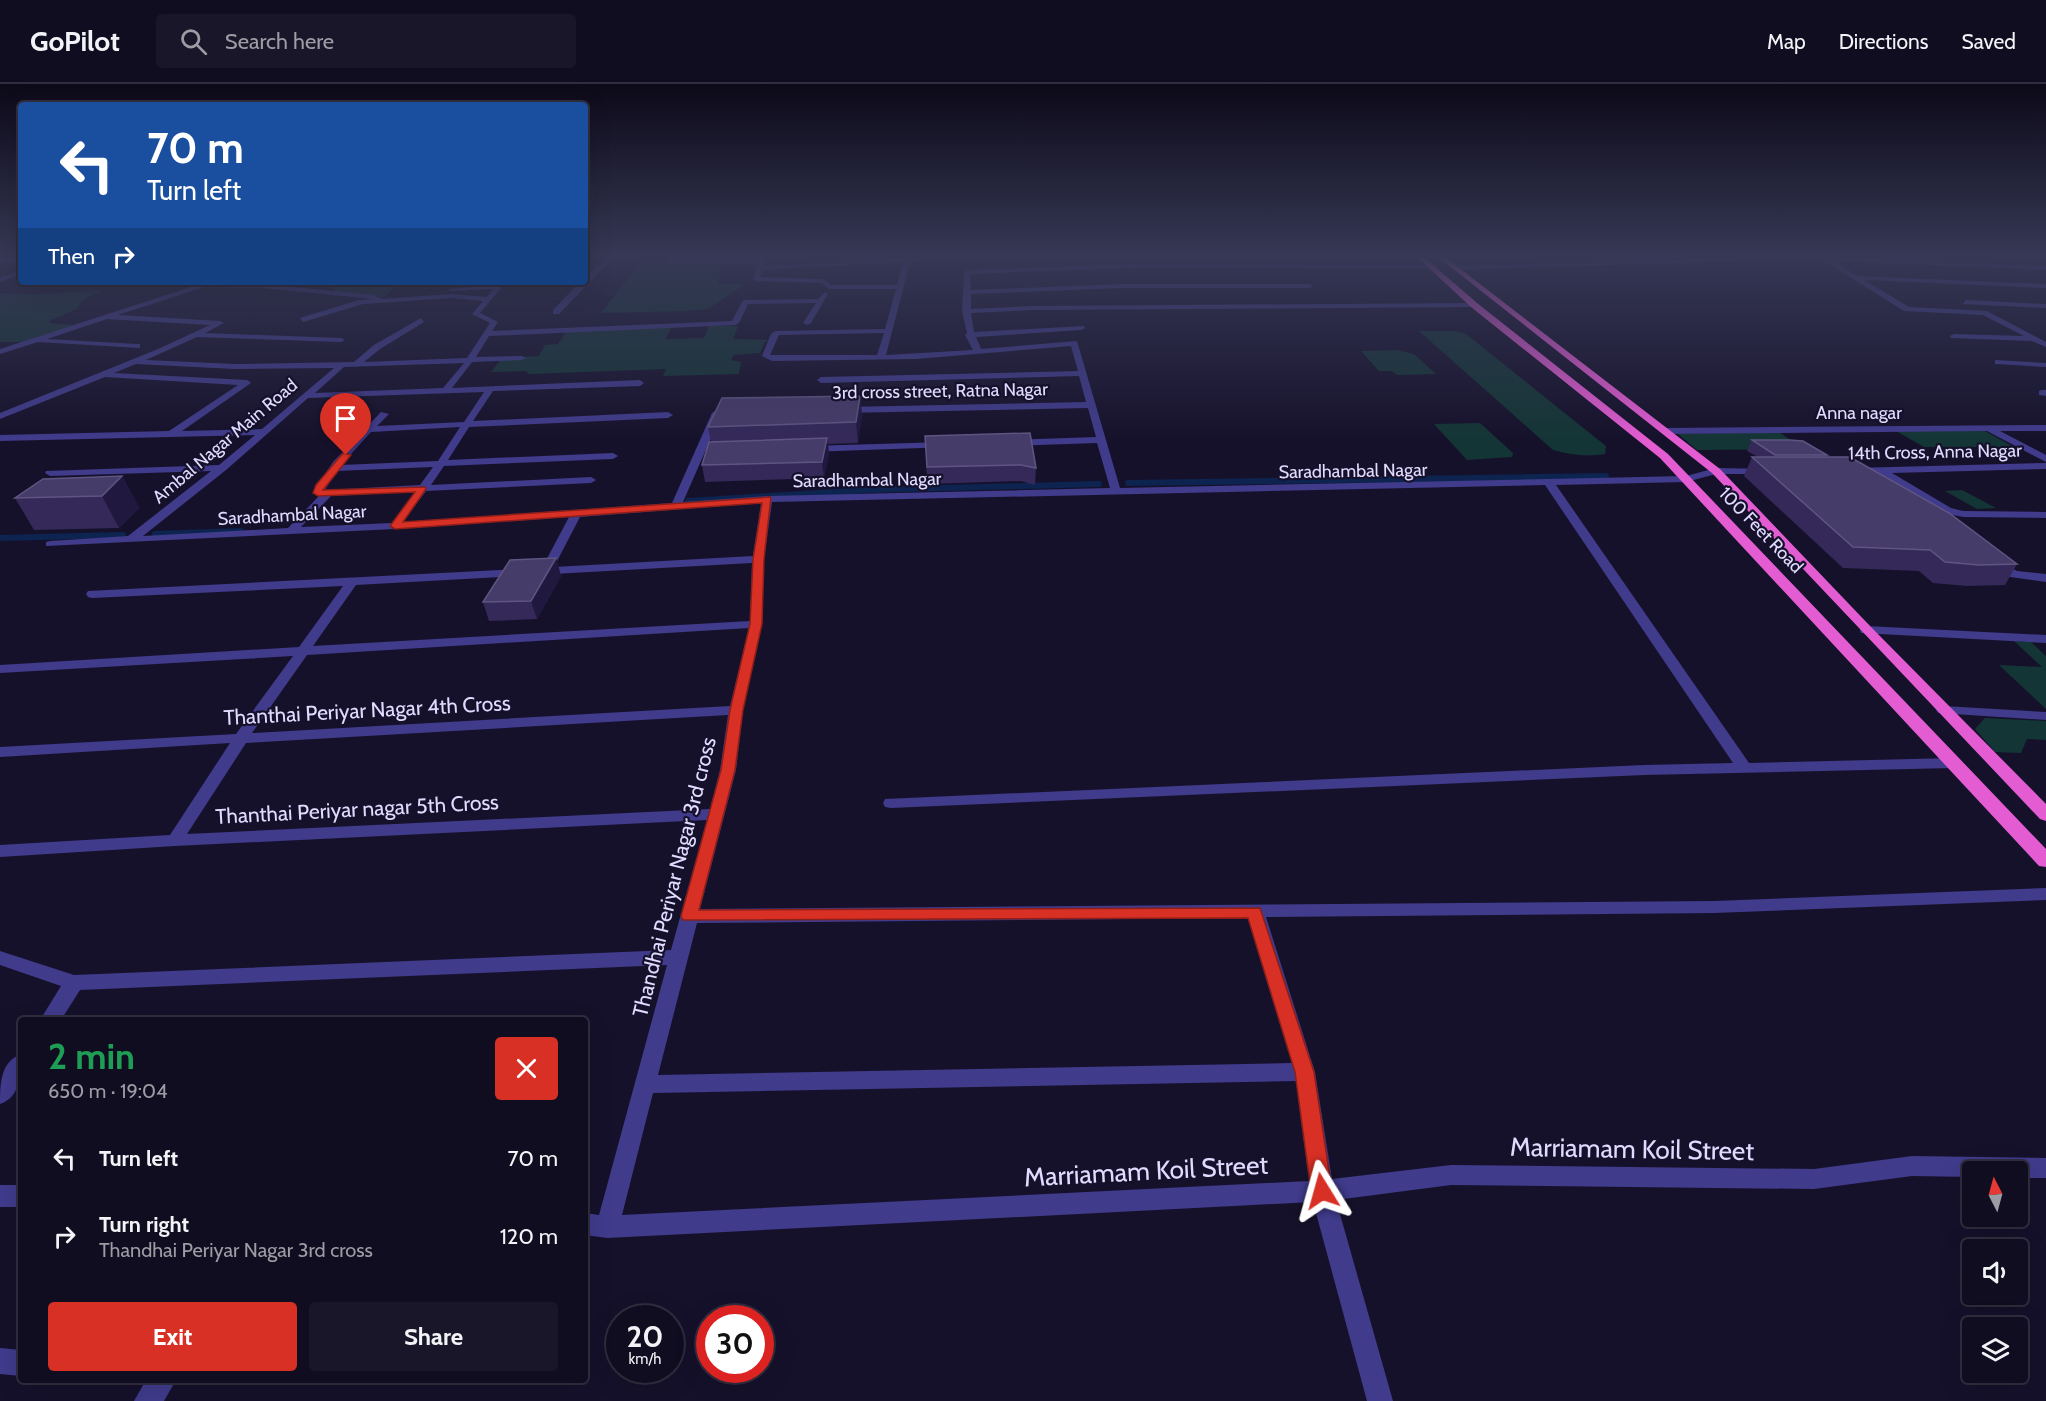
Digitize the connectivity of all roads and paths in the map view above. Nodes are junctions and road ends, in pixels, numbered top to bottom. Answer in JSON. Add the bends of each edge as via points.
{"nodes":[{"id":1,"x":101,"y":318,"type":"edge"},
{"id":2,"x":140,"y":318,"type":"edge"},
{"id":3,"x":307,"y":318,"type":"edge"},
{"id":4,"x":486,"y":318,"type":"edge"},
{"id":5,"x":737,"y":318,"type":"edge"},
{"id":6,"x":810,"y":318,"type":"edge"},
{"id":7,"x":891,"y":318,"type":"edge"},
{"id":8,"x":967,"y":318,"type":"edge"},
{"id":9,"x":1490,"y":318,"type":"edge"},
{"id":10,"x":1519,"y":318,"type":"edge"},
{"id":11,"x":1995,"y":318,"type":"edge"},
{"id":12,"x":303,"y":320,"type":"dead end"},
{"id":13,"x":421,"y":320,"type":"dead end"},
{"id":14,"x":807,"y":323,"type":"dead end"},
{"id":15,"x":1081,"y":328,"type":"dead end"},
{"id":16,"x":1060,"y":329,"type":"junction"},
{"id":17,"x":887,"y":331,"type":"junction"},
{"id":18,"x":486,"y":334,"type":"junction"},
{"id":19,"x":195,"y":335,"type":"junction"},
{"id":20,"x":969,"y":335,"type":"junction"},
{"id":21,"x":1954,"y":336,"type":"dead end"},
{"id":22,"x":2035,"y":339,"type":"junction"},
{"id":23,"x":32,"y":340,"type":"junction"},
{"id":24,"x":341,"y":340,"type":"dead end"},
{"id":25,"x":1074,"y":343,"type":"junction"},
{"id":26,"x":2046,"y":345,"type":"edge"},
{"id":27,"x":137,"y":346,"type":"dead end"},
{"id":28,"x":978,"y":351,"type":"junction"},
{"id":29,"x":0,"y":352,"type":"edge"},
{"id":30,"x":881,"y":357,"type":"junction"},
{"id":31,"x":522,"y":358,"type":"dead end"},
{"id":32,"x":470,"y":360,"type":"junction"},
{"id":33,"x":136,"y":362,"type":"junction"},
{"id":34,"x":1998,"y":362,"type":"dead end"},
{"id":35,"x":2046,"y":364,"type":"edge"},
{"id":36,"x":355,"y":365,"type":"junction"},
{"id":37,"x":340,"y":367,"type":"junction"},
{"id":38,"x":1083,"y":373,"type":"junction"},
{"id":39,"x":100,"y":375,"type":"junction"},
{"id":40,"x":821,"y":380,"type":"dead end"},
{"id":41,"x":639,"y":383,"type":"dead end"},
{"id":42,"x":490,"y":389,"type":"junction"},
{"id":43,"x":445,"y":391,"type":"junction"},
{"id":44,"x":305,"y":396,"type":"junction"},
{"id":45,"x":1092,"y":405,"type":"junction"},
{"id":46,"x":834,"y":410,"type":"edge"},
{"id":47,"x":729,"y":412,"type":"edge"},
{"id":48,"x":384,"y":414,"type":"dead end"},
{"id":49,"x":668,"y":415,"type":"dead end"},
{"id":50,"x":0,"y":416,"type":"edge"},
{"id":51,"x":466,"y":424,"type":"junction"},
{"id":52,"x":1988,"y":428,"type":"junction"},
{"id":53,"x":2046,"y":428,"type":"edge"},
{"id":54,"x":368,"y":429,"type":"junction"},
{"id":55,"x":1664,"y":431,"type":"junction"},
{"id":56,"x":264,"y":432,"type":"junction"},
{"id":57,"x":173,"y":433,"type":"junction"},
{"id":58,"x":0,"y":438,"type":"edge"},
{"id":59,"x":1102,"y":440,"type":"junction"},
{"id":60,"x":996,"y":443,"type":"edge"},
{"id":61,"x":960,"y":444,"type":"edge"},
{"id":62,"x":795,"y":450,"type":"edge"},
{"id":63,"x":713,"y":452,"type":"edge"},
{"id":64,"x":701,"y":453,"type":"junction"},
{"id":65,"x":613,"y":456,"type":"dead end"},
{"id":66,"x":2046,"y":459,"type":"edge"},
{"id":67,"x":441,"y":464,"type":"junction"},
{"id":68,"x":2046,"y":466,"type":"edge"},
{"id":69,"x":222,"y":468,"type":"junction"},
{"id":70,"x":335,"y":468,"type":"junction"},
{"id":71,"x":1716,"y":471,"type":"junction"},
{"id":72,"x":1775,"y":471,"type":"edge"},
{"id":73,"x":1846,"y":471,"type":"edge"},
{"id":74,"x":1881,"y":471,"type":"junction"},
{"id":75,"x":50,"y":472,"type":"dead end"},
{"id":76,"x":1686,"y":479,"type":"junction"},
{"id":77,"x":591,"y":480,"type":"dead end"},
{"id":78,"x":1549,"y":483,"type":"junction"},
{"id":79,"x":422,"y":489,"type":"junction"},
{"id":80,"x":1116,"y":492,"type":"junction"},
{"id":81,"x":327,"y":494,"type":"junction"},
{"id":82,"x":767,"y":499,"type":"junction"},
{"id":83,"x":676,"y":506,"type":"junction"},
{"id":84,"x":576,"y":514,"type":"junction"},
{"id":85,"x":2046,"y":515,"type":"edge"},
{"id":86,"x":395,"y":526,"type":"junction"},
{"id":87,"x":291,"y":531,"type":"junction"},
{"id":88,"x":131,"y":540,"type":"junction"},
{"id":89,"x":50,"y":544,"type":"dead end"},
{"id":90,"x":1982,"y":554,"type":"edge"},
{"id":91,"x":759,"y":559,"type":"junction"},
{"id":92,"x":546,"y":571,"type":"junction"},
{"id":93,"x":2046,"y":578,"type":"edge"},
{"id":94,"x":352,"y":582,"type":"junction"},
{"id":95,"x":92,"y":594,"type":"dead end"},
{"id":96,"x":756,"y":624,"type":"junction"},
{"id":97,"x":1866,"y":630,"type":"junction"},
{"id":98,"x":2046,"y":639,"type":"edge"},
{"id":99,"x":301,"y":652,"type":"junction"},
{"id":100,"x":0,"y":669,"type":"edge"},
{"id":101,"x":736,"y":710,"type":"junction"},
{"id":102,"x":1943,"y":710,"type":"junction"},
{"id":103,"x":2046,"y":716,"type":"edge"},
{"id":104,"x":242,"y":738,"type":"junction"},
{"id":105,"x":0,"y":752,"type":"edge"},
{"id":106,"x":1953,"y":763,"type":"junction"},
{"id":107,"x":1745,"y":770,"type":"junction"},
{"id":108,"x":891,"y":803,"type":"dead end"},
{"id":109,"x":716,"y":814,"type":"junction"},
{"id":110,"x":2045,"y":814,"type":"edge"},
{"id":111,"x":175,"y":840,"type":"junction"},
{"id":112,"x":0,"y":851,"type":"edge"},
{"id":113,"x":2046,"y":861,"type":"edge"},
{"id":114,"x":2046,"y":894,"type":"edge"},
{"id":115,"x":1255,"y":912,"type":"junction"},
{"id":116,"x":689,"y":916,"type":"junction"},
{"id":117,"x":678,"y":957,"type":"junction"},
{"id":118,"x":0,"y":958,"type":"edge"},
{"id":119,"x":74,"y":983,"type":"junction"},
{"id":120,"x":52,"y":1017,"type":"edge"},
{"id":121,"x":18,"y":1068,"type":"edge"},
{"id":122,"x":1305,"y":1072,"type":"junction"},
{"id":123,"x":645,"y":1084,"type":"junction"},
{"id":124,"x":0,"y":1095,"type":"edge"},
{"id":125,"x":2046,"y":1168,"type":"edge"},
{"id":126,"x":1322,"y":1191,"type":"junction"},
{"id":127,"x":0,"y":1196,"type":"edge"},
{"id":128,"x":18,"y":1196,"type":"edge"},
{"id":129,"x":596,"y":1225,"type":"edge"},
{"id":130,"x":0,"y":1361,"type":"edge"},
{"id":131,"x":18,"y":1363,"type":"edge"},
{"id":132,"x":161,"y":1383,"type":"edge"},
{"id":133,"x":147,"y":1401,"type":"edge"},
{"id":134,"x":1380,"y":1401,"type":"edge"}],
"edges":[{"from":1,"to":23,"type":"street"},
{"from":2,"to":19,"type":"street","via":[[221,322]]},
{"from":3,"to":12,"type":"street"},
{"from":4,"to":18,"type":"street","via":[[494,322]]},
{"from":5,"to":18,"type":"street","via":[[735,323]]},
{"from":6,"to":14,"type":"street"},
{"from":7,"to":17,"type":"street"},
{"from":8,"to":20,"type":"street"},
{"from":9,"to":76,"type":"highway","name":"100 Feet Road","via":[[1664,456]]},
{"from":10,"to":55,"type":"highway","name":"100 Feet Road"},
{"from":11,"to":22,"type":"street"},
{"from":13,"to":36,"type":"street","via":[[377,346]]},
{"from":15,"to":16,"type":"street"},
{"from":16,"to":20,"type":"street"},
{"from":16,"to":25,"type":"street"},
{"from":17,"to":30,"type":"street"},
{"from":17,"to":30,"type":"street","via":[[778,333],[766,356]]},
{"from":18,"to":32,"type":"street"},
{"from":19,"to":24,"type":"street"},
{"from":19,"to":33,"type":"street"},
{"from":20,"to":28,"type":"street"},
{"from":21,"to":22,"type":"street"},
{"from":22,"to":26,"type":"street"},
{"from":23,"to":27,"type":"street"},
{"from":23,"to":29,"type":"street"},
{"from":25,"to":28,"type":"street"},
{"from":25,"to":38,"type":"street"},
{"from":28,"to":30,"type":"street"},
{"from":31,"to":32,"type":"street"},
{"from":32,"to":36,"type":"street"},
{"from":32,"to":43,"type":"street"},
{"from":33,"to":37,"type":"street"},
{"from":33,"to":39,"type":"street"},
{"from":34,"to":35,"type":"street"},
{"from":36,"to":37,"type":"street"},
{"from":37,"to":44,"type":"street","name":"Ambal Nagar Main Road"},
{"from":38,"to":40,"type":"street"},
{"from":38,"to":45,"type":"street"},
{"from":39,"to":50,"type":"street"},
{"from":39,"to":57,"type":"street","via":[[248,382]]},
{"from":41,"to":42,"type":"street"},
{"from":42,"to":43,"type":"street"},
{"from":42,"to":51,"type":"street"},
{"from":43,"to":44,"type":"street"},
{"from":44,"to":56,"type":"street","name":"Ambal Nagar Main Road"},
{"from":45,"to":46,"type":"street","name":"3rd cross street, Ratna Nagar"},
{"from":45,"to":59,"type":"street"},
{"from":47,"to":64,"type":"street","via":[[717,412]]},
{"from":48,"to":54,"type":"street"},
{"from":49,"to":51,"type":"street"},
{"from":51,"to":54,"type":"street"},
{"from":51,"to":67,"type":"street"},
{"from":52,"to":53,"type":"street"},
{"from":52,"to":55,"type":"street","name":"Anna nagar"},
{"from":52,"to":66,"type":"street","name":"Anna nagar"},
{"from":54,"to":70,"type":"street"},
{"from":55,"to":71,"type":"highway","name":"100 Feet Road"},
{"from":56,"to":57,"type":"street"},
{"from":56,"to":69,"type":"street","name":"Ambal Nagar Main Road"},
{"from":57,"to":58,"type":"street"},
{"from":59,"to":60,"type":"street"},
{"from":59,"to":80,"type":"street"},
{"from":61,"to":62,"type":"street"},
{"from":63,"to":64,"type":"street"},
{"from":64,"to":83,"type":"street"},
{"from":65,"to":67,"type":"street"},
{"from":67,"to":70,"type":"street"},
{"from":67,"to":79,"type":"street"},
{"from":68,"to":74,"type":"street","name":"14th Cross, Anna Nagar"},
{"from":69,"to":75,"type":"street"},
{"from":69,"to":88,"type":"street","name":"Ambal Nagar Main Road"},
{"from":70,"to":81,"type":"street","via":[[319,488],[318,493]]},
{"from":71,"to":72,"type":"street"},
{"from":71,"to":76,"type":"street","name":"Saradhambal Nagar"},
{"from":71,"to":97,"type":"highway","name":"100 Feet Road"},
{"from":73,"to":74,"type":"street","name":"14th Cross, Anna Nagar"},
{"from":74,"to":85,"type":"street","via":[[1948,511]]},
{"from":76,"to":78,"type":"street","name":"Saradhambal Nagar"},
{"from":76,"to":106,"type":"highway","name":"100 Feet Road"},
{"from":77,"to":79,"type":"street"},
{"from":78,"to":80,"type":"street","name":"Saradhambal Nagar"},
{"from":78,"to":107,"type":"street"},
{"from":79,"to":81,"type":"street"},
{"from":79,"to":86,"type":"street"},
{"from":80,"to":82,"type":"street","name":"Saradhambal Nagar"},
{"from":81,"to":87,"type":"street"},
{"from":82,"to":83,"type":"street","name":"Saradhambal Nagar"},
{"from":82,"to":91,"type":"street","name":"Thandhai Periyar Nagar 3rd cross"},
{"from":83,"to":84,"type":"street","name":"Saradhambal Nagar"},
{"from":84,"to":86,"type":"street","name":"Saradhambal Nagar"},
{"from":84,"to":92,"type":"street"},
{"from":86,"to":87,"type":"street","name":"Saradhambal Nagar"},
{"from":87,"to":88,"type":"street","name":"Saradhambal Nagar"},
{"from":88,"to":89,"type":"street","name":"Saradhambal Nagar"},
{"from":90,"to":93,"type":"street","via":[[2014,574]]},
{"from":91,"to":92,"type":"street"},
{"from":91,"to":96,"type":"street","name":"Thandhai Periyar Nagar 3rd cross"},
{"from":92,"to":94,"type":"street"},
{"from":94,"to":95,"type":"street"},
{"from":94,"to":99,"type":"street"},
{"from":96,"to":99,"type":"street"},
{"from":96,"to":101,"type":"street","name":"Thandhai Periyar Nagar 3rd cross"},
{"from":97,"to":98,"type":"street"},
{"from":97,"to":102,"type":"highway","name":"100 Feet Road"},
{"from":99,"to":100,"type":"street"},
{"from":99,"to":104,"type":"street"},
{"from":101,"to":104,"type":"street","name":"Thanthai Periyar Nagar 4th Cross"},
{"from":101,"to":109,"type":"street","name":"Thandhai Periyar Nagar 3rd cross","via":[[728,770]]},
{"from":102,"to":103,"type":"street"},
{"from":102,"to":110,"type":"highway","name":"100 Feet Road"},
{"from":104,"to":105,"type":"street","name":"Thanthai Periyar Nagar 4th Cross"},
{"from":104,"to":111,"type":"street"},
{"from":106,"to":107,"type":"street"},
{"from":106,"to":113,"type":"highway","name":"100 Feet Road"},
{"from":107,"to":108,"type":"street","via":[[1644,770]]},
{"from":109,"to":111,"type":"street","name":"Thanthai Periyar nagar 5th Cross"},
{"from":109,"to":116,"type":"street","name":"Thandhai Periyar Nagar 3rd cross"},
{"from":111,"to":112,"type":"street","name":"Thanthai Periyar nagar 5th Cross"},
{"from":114,"to":115,"type":"street","via":[[1714,907]]},
{"from":115,"to":116,"type":"street"},
{"from":115,"to":122,"type":"street"},
{"from":116,"to":117,"type":"street","name":"Thandhai Periyar Nagar 3rd cross"},
{"from":117,"to":119,"type":"street"},
{"from":117,"to":123,"type":"street","name":"Thandhai Periyar Nagar 3rd cross"},
{"from":118,"to":119,"type":"street"},
{"from":119,"to":120,"type":"street"},
{"from":121,"to":124,"type":"street"},
{"from":122,"to":123,"type":"street"},
{"from":122,"to":126,"type":"street"},
{"from":123,"to":129,"type":"street","name":"Thandhai Periyar Nagar 3rd cross"},
{"from":125,"to":126,"type":"street","name":"Marriamam Koil Street","via":[[1912,1166],[1814,1179],[1451,1175]]},
{"from":126,"to":129,"type":"street","name":"Marriamam Koil Street"},
{"from":126,"to":134,"type":"street"},
{"from":127,"to":128,"type":"street"},
{"from":130,"to":131,"type":"street"},
{"from":132,"to":133,"type":"street"}]}
